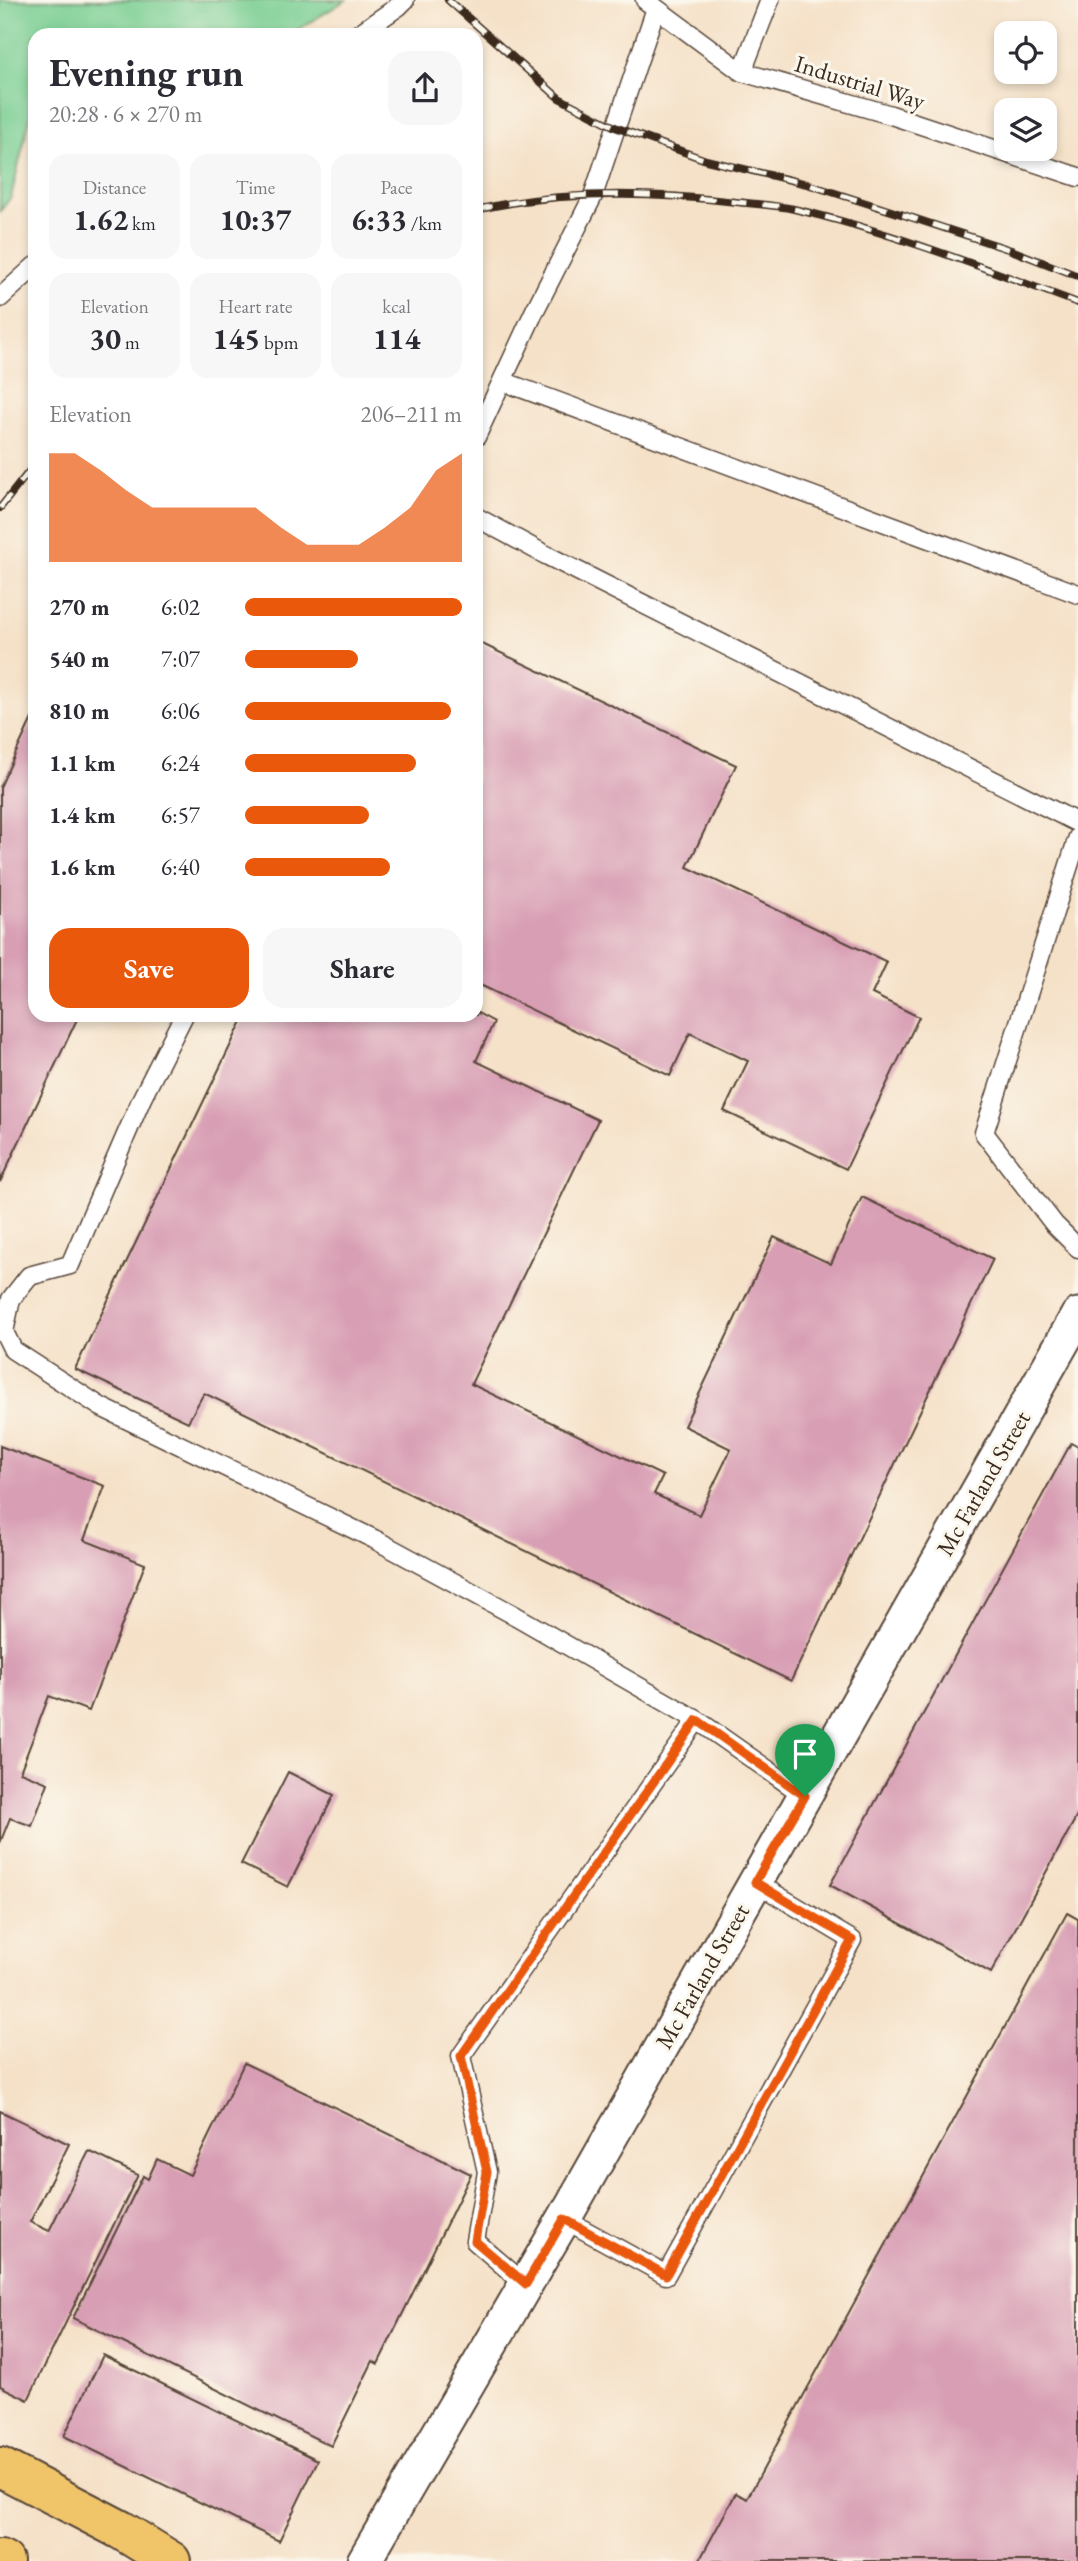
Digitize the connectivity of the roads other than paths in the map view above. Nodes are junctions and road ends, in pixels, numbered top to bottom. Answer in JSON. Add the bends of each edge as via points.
{"nodes":[{"id":1,"x":405,"y":0,"type":"edge"},
{"id":2,"x":770,"y":0,"type":"edge"},
{"id":3,"x":651,"y":4,"type":"edge"},
{"id":4,"x":367,"y":28,"type":"edge"},
{"id":5,"x":741,"y":72,"type":"junction"},
{"id":6,"x":1078,"y":177,"type":"edge"},
{"id":7,"x":28,"y":272,"type":"edge"},
{"id":8,"x":0,"y":298,"type":"edge"},
{"id":9,"x":502,"y":382,"type":"junction"},
{"id":10,"x":483,"y":422,"type":"edge"},
{"id":11,"x":483,"y":521,"type":"edge"},
{"id":12,"x":1078,"y":594,"type":"edge"},
{"id":13,"x":1078,"y":823,"type":"edge"},
{"id":14,"x":1078,"y":837,"type":"edge"},
{"id":15,"x":180,"y":1022,"type":"edge"},
{"id":16,"x":1078,"y":1248,"type":"edge"},
{"id":17,"x":1078,"y":1315,"type":"edge"},
{"id":18,"x":697,"y":1720,"type":"junction"},
{"id":19,"x":805,"y":1796,"type":"junction"},
{"id":20,"x":755,"y":1882,"type":"junction"},
{"id":21,"x":564,"y":2219,"type":"junction"},
{"id":22,"x":526,"y":2284,"type":"junction"},
{"id":23,"x":0,"y":2467,"type":"edge"},
{"id":24,"x":172,"y":2561,"type":"edge"},
{"id":25,"x":364,"y":2561,"type":"edge"}],
"edges":[{"from":1,"to":4,"type":"lane"},
{"from":2,"to":5,"type":"lane"},
{"from":3,"to":5,"type":"lane","name":"Industrial Way"},
{"from":3,"to":9,"type":"lane","via":[[593,196]]},
{"from":5,"to":6,"type":"lane","name":"Industrial Way","via":[[891,115]]},
{"from":7,"to":8,"type":"lane"},
{"from":9,"to":10,"type":"lane"},
{"from":9,"to":12,"type":"lane"},
{"from":11,"to":13,"type":"lane"},
{"from":14,"to":16,"type":"lane","via":[[984,1133]]},
{"from":15,"to":18,"type":"lane","via":[[142,1098],[70,1265],[29,1276],[11,1299],[4,1332],[13,1350],[101,1407],[374,1539]]},
{"from":17,"to":19,"type":"street","name":"Mc Farland Street"},
{"from":18,"to":19,"type":"lane"},
{"from":18,"to":22,"type":"lane","via":[[461,2056],[487,2172],[475,2241]]},
{"from":19,"to":20,"type":"street","name":"Mc Farland Street"},
{"from":20,"to":21,"type":"street","name":"Mc Farland Street"},
{"from":20,"to":21,"type":"lane","via":[[852,1940],[666,2275]]},
{"from":21,"to":22,"type":"street","name":"Mc Farland Street"},
{"from":22,"to":25,"type":"street","name":"Mc Farland Street"},
{"from":23,"to":24,"type":"main road"}]}
